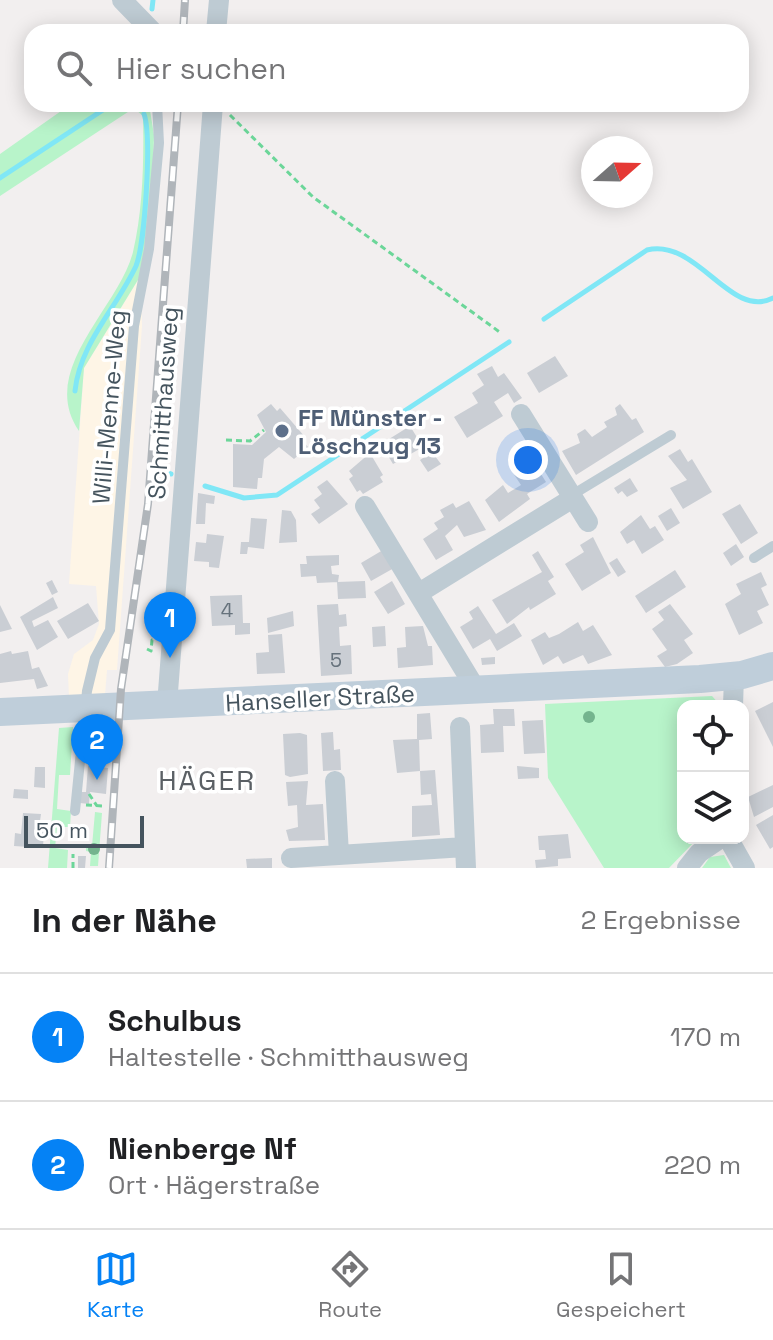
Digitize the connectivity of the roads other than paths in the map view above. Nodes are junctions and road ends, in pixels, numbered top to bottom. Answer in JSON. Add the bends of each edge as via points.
{"nodes":[{"id":1,"x":122,"y":0,"type":"edge"},
{"id":2,"x":219,"y":0,"type":"edge"},
{"id":3,"x":145,"y":24,"type":"edge"},
{"id":4,"x":217,"y":24,"type":"edge"},
{"id":5,"x":157,"y":112,"type":"edge"},
{"id":6,"x":220,"y":112,"type":"edge"},
{"id":7,"x":521,"y":414,"type":"dead end"},
{"id":8,"x":671,"y":435,"type":"dead end"},
{"id":9,"x":573,"y":497,"type":"junction"},
{"id":10,"x":365,"y":506,"type":"dead end"},
{"id":11,"x":588,"y":522,"type":"dead end"},
{"id":12,"x":773,"y":546,"type":"edge"},
{"id":13,"x":754,"y":558,"type":"dead end"},
{"id":14,"x":419,"y":593,"type":"junction"},
{"id":15,"x":773,"y":666,"type":"edge"},
{"id":16,"x":734,"y":676,"type":"junction"},
{"id":17,"x":472,"y":691,"type":"junction"},
{"id":18,"x":733,"y":700,"type":"edge"},
{"id":19,"x":167,"y":705,"type":"junction"},
{"id":20,"x":84,"y":709,"type":"junction"},
{"id":21,"x":0,"y":712,"type":"edge"},
{"id":22,"x":460,"y":727,"type":"dead end"},
{"id":23,"x":335,"y":781,"type":"dead end"},
{"id":24,"x":75,"y":811,"type":"dead end"},
{"id":25,"x":712,"y":844,"type":"edge"},
{"id":26,"x":731,"y":844,"type":"edge"},
{"id":27,"x":339,"y":855,"type":"junction"},
{"id":28,"x":291,"y":858,"type":"dead end"},
{"id":29,"x":466,"y":858,"type":"edge"},
{"id":30,"x":687,"y":868,"type":"edge"},
{"id":31,"x":745,"y":868,"type":"edge"}],
"edges":[{"from":1,"to":3,"type":"street"},
{"from":2,"to":4,"type":"street"},
{"from":5,"to":20,"type":"lane","name":"Willi-Menne-Weg","via":[[159,143],[134,326],[110,630],[95,658]]},
{"from":6,"to":19,"type":"street","name":"Schmitthausweg"},
{"from":7,"to":9,"type":"street"},
{"from":8,"to":9,"type":"lane"},
{"from":9,"to":11,"type":"street"},
{"from":9,"to":14,"type":"street"},
{"from":10,"to":14,"type":"street"},
{"from":12,"to":13,"type":"lane"},
{"from":14,"to":17,"type":"street"},
{"from":15,"to":16,"type":"main road","name":"Hanseller Straße"},
{"from":16,"to":17,"type":"main road","name":"Hanseller Straße"},
{"from":16,"to":18,"type":"street"},
{"from":17,"to":19,"type":"main road","name":"Hanseller Straße"},
{"from":19,"to":20,"type":"main road","name":"Hanseller Straße"},
{"from":20,"to":21,"type":"main road","name":"Hanseller Straße"},
{"from":20,"to":24,"type":"lane","name":"Willi-Menne-Weg"},
{"from":22,"to":29,"type":"street"},
{"from":23,"to":27,"type":"street"},
{"from":25,"to":30,"type":"street"},
{"from":26,"to":31,"type":"street"},
{"from":27,"to":28,"type":"street"},
{"from":27,"to":29,"type":"street"}]}
